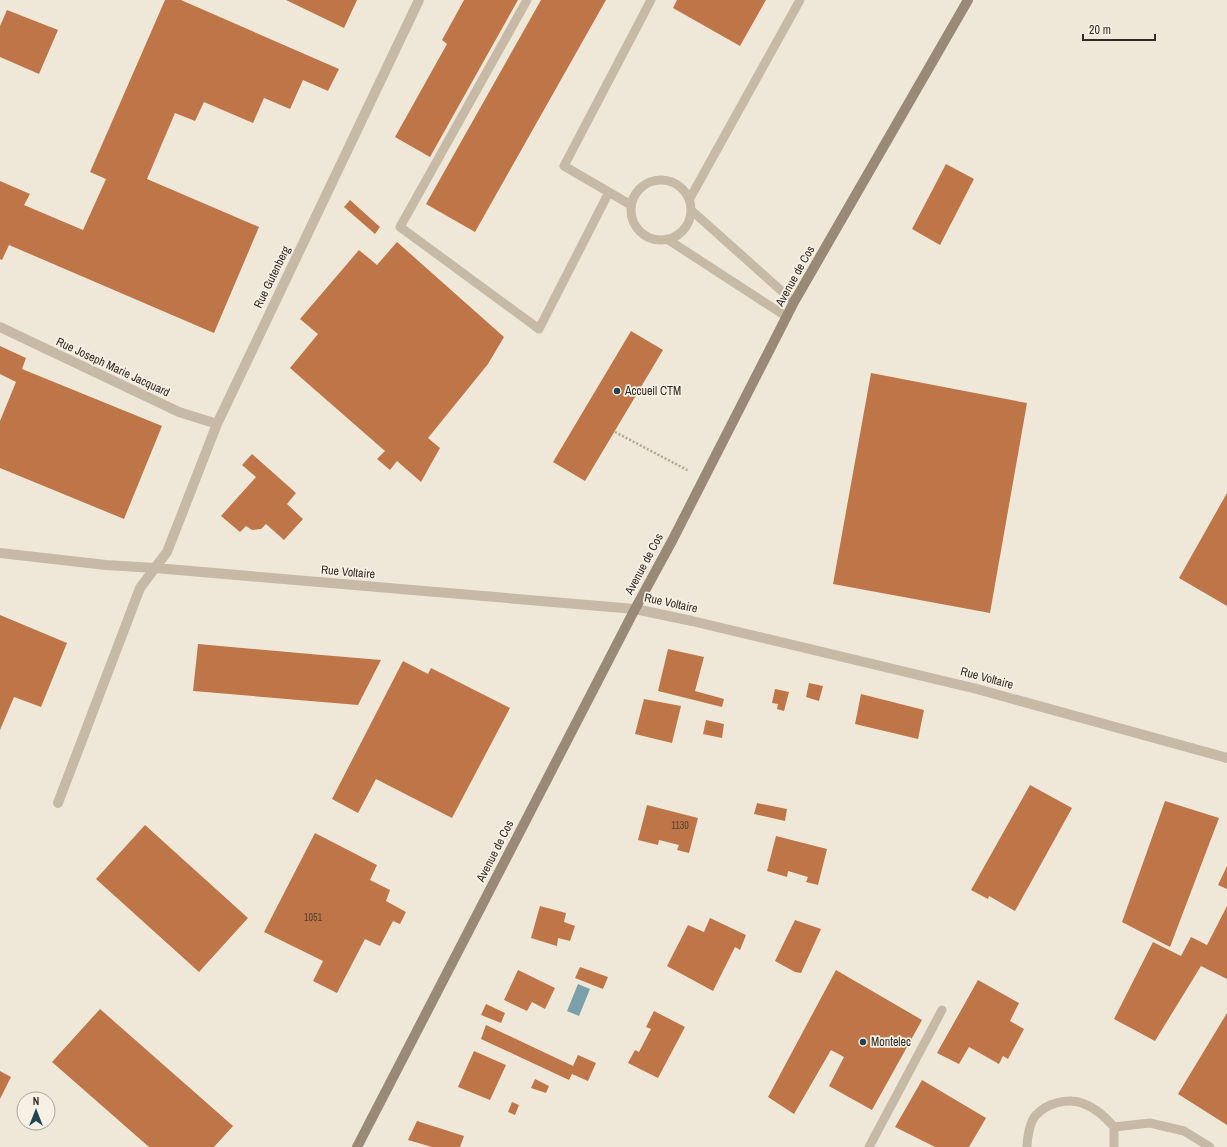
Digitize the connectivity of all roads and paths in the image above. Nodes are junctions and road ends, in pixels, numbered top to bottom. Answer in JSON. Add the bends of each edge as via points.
{"nodes":[{"id":1,"x":419,"y":0,"type":"edge"},
{"id":2,"x":527,"y":0,"type":"edge"},
{"id":3,"x":651,"y":0,"type":"edge"},
{"id":4,"x":800,"y":0,"type":"edge"},
{"id":5,"x":968,"y":0,"type":"edge"},
{"id":6,"x":609,"y":192,"type":"junction"},
{"id":7,"x":689,"y":200,"type":"junction"},
{"id":8,"x":631,"y":205,"type":"junction"},
{"id":9,"x":691,"y":210,"type":"junction"},
{"id":10,"x":667,"y":239,"type":"junction"},
{"id":11,"x":794,"y":302,"type":"junction"},
{"id":12,"x":787,"y":317,"type":"junction"},
{"id":13,"x":0,"y":328,"type":"edge"},
{"id":14,"x":217,"y":424,"type":"junction"},
{"id":15,"x":615,"y":432,"type":"dead end"},
{"id":16,"x":704,"y":478,"type":"junction"},
{"id":17,"x":0,"y":553,"type":"edge"},
{"id":18,"x":156,"y":568,"type":"junction"},
{"id":19,"x":634,"y":609,"type":"junction"},
{"id":20,"x":1227,"y":758,"type":"edge"},
{"id":21,"x":58,"y":803,"type":"dead end"},
{"id":22,"x":942,"y":1010,"type":"dead end"},
{"id":23,"x":1114,"y":1127,"type":"junction"},
{"id":24,"x":357,"y":1147,"type":"edge"},
{"id":25,"x":869,"y":1147,"type":"edge"},
{"id":26,"x":1028,"y":1147,"type":"edge"},
{"id":27,"x":1114,"y":1147,"type":"edge"},
{"id":28,"x":1210,"y":1147,"type":"edge"}],
"edges":[{"from":1,"to":14,"type":"street","name":"Rue Gutenberg"},
{"from":2,"to":6,"type":"lane","via":[[400,227],[539,329]]},
{"from":3,"to":6,"type":"lane","via":[[564,166]]},
{"from":4,"to":7,"type":"lane"},
{"from":5,"to":11,"type":"street","name":"Avenue de Cos"},
{"from":6,"to":8,"type":"lane"},
{"from":7,"to":8,"type":"lane","via":[[677,185],[658,180],[641,188]]},
{"from":7,"to":9,"type":"lane"},
{"from":8,"to":10,"type":"lane","via":[[631,215],[640,232],[657,240]]},
{"from":9,"to":10,"type":"lane","via":[[684,229],[677,236]]},
{"from":9,"to":11,"type":"lane"},
{"from":10,"to":12,"type":"lane"},
{"from":11,"to":12,"type":"street","name":"Avenue de Cos"},
{"from":12,"to":16,"type":"street","name":"Avenue de Cos"},
{"from":13,"to":14,"type":"street","name":"Rue Joseph Marie Jacquard","via":[[179,412]]},
{"from":14,"to":18,"type":"street","name":"Rue Gutenberg","via":[[167,552]]},
{"from":15,"to":16,"type":"path"},
{"from":16,"to":19,"type":"street","name":"Avenue de Cos"},
{"from":17,"to":18,"type":"street","name":"Rue Voltaire"},
{"from":18,"to":19,"type":"street","name":"Rue Voltaire"},
{"from":18,"to":21,"type":"street","name":"Rue Gutenberg","via":[[140,588]]},
{"from":19,"to":20,"type":"street","name":"Rue Voltaire","via":[[977,688]]},
{"from":19,"to":24,"type":"street","name":"Avenue de Cos"},
{"from":22,"to":25,"type":"lane"},
{"from":23,"to":26,"type":"lane","via":[[1094,1108],[1069,1101],[1059,1103],[1045,1108],[1036,1115],[1030,1128]]},
{"from":23,"to":27,"type":"lane"},
{"from":23,"to":28,"type":"lane","via":[[1150,1123],[1184,1131]]}]}
